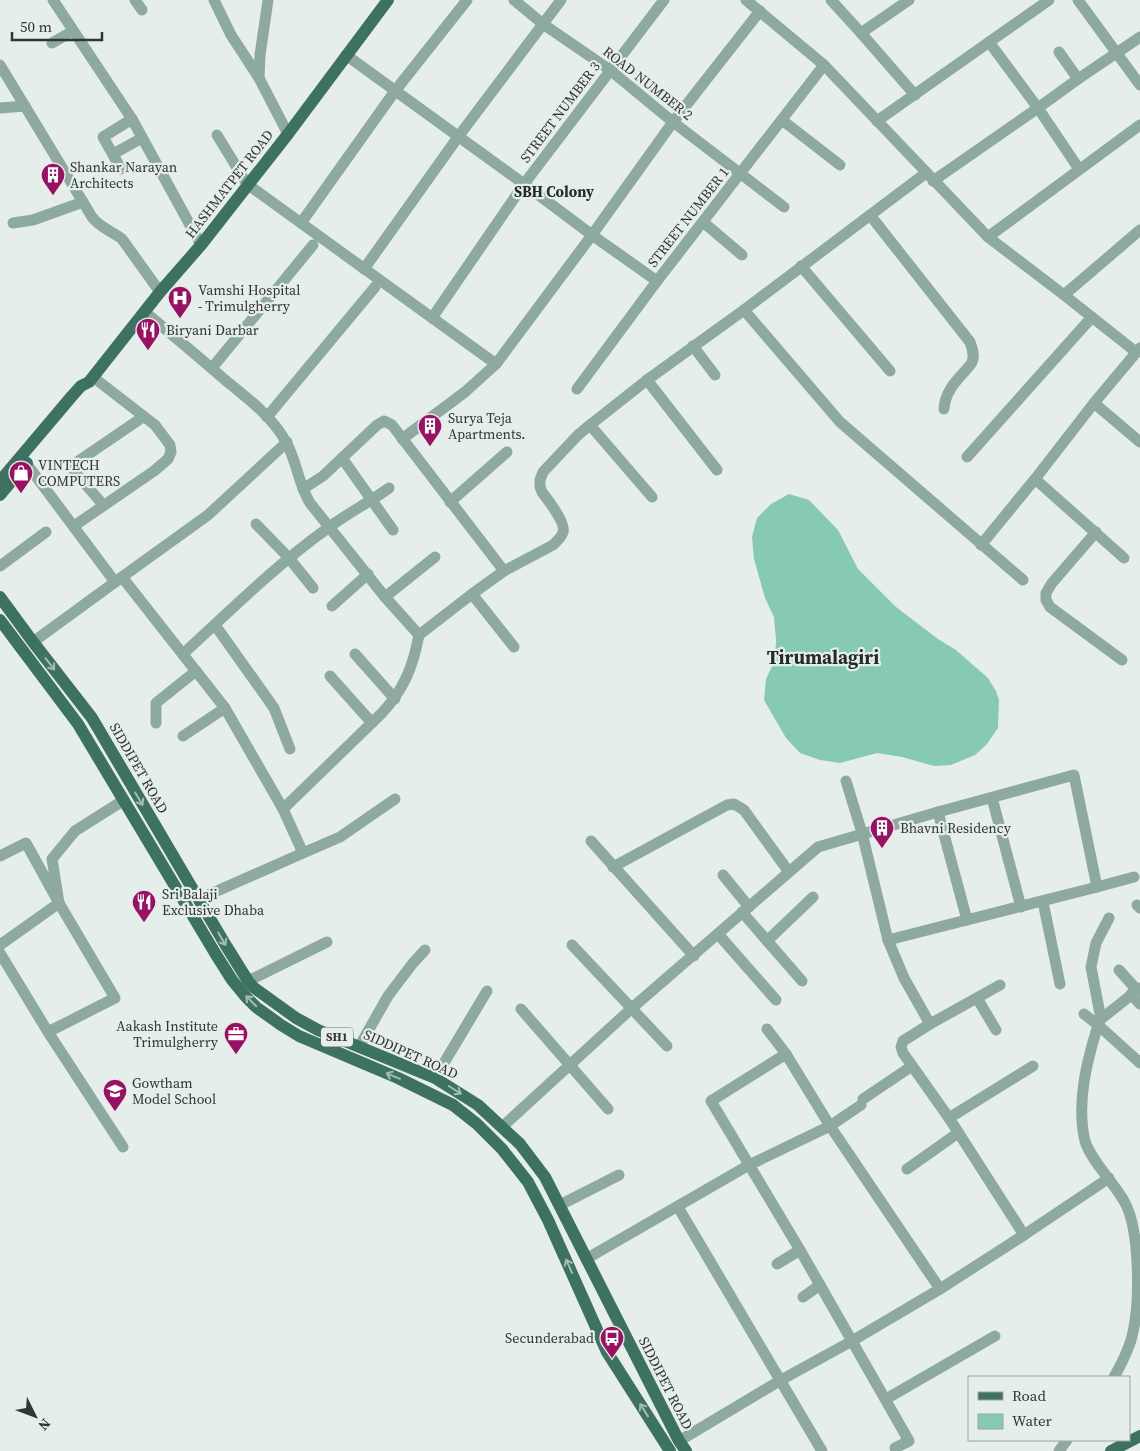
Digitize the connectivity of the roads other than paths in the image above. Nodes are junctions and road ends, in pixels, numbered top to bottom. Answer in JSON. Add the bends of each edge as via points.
{"nodes":[{"id":1,"x":53,"y":0,"type":"edge"},
{"id":2,"x":214,"y":0,"type":"edge"},
{"id":3,"x":268,"y":0,"type":"edge"},
{"id":4,"x":388,"y":0,"type":"edge"},
{"id":5,"x":467,"y":0,"type":"edge"},
{"id":6,"x":514,"y":0,"type":"edge"},
{"id":7,"x":562,"y":0,"type":"edge"},
{"id":8,"x":664,"y":0,"type":"edge"},
{"id":9,"x":746,"y":0,"type":"edge"},
{"id":10,"x":831,"y":0,"type":"edge"},
{"id":11,"x":909,"y":0,"type":"edge"},
{"id":12,"x":1049,"y":0,"type":"edge"},
{"id":13,"x":1078,"y":0,"type":"edge"},
{"id":14,"x":760,"y":11,"type":"junction"},
{"id":15,"x":543,"y":24,"type":"junction"},
{"id":16,"x":72,"y":31,"type":"junction"},
{"id":17,"x":861,"y":33,"type":"junction"},
{"id":18,"x":1140,"y":37,"type":"edge"},
{"id":19,"x":989,"y":42,"type":"junction"},
{"id":20,"x":52,"y":43,"type":"dead end"},
{"id":21,"x":1059,"y":52,"type":"dead end"},
{"id":22,"x":1117,"y":53,"type":"junction"},
{"id":23,"x":346,"y":55,"type":"junction"},
{"id":24,"x":824,"y":65,"type":"junction"},
{"id":25,"x":0,"y":66,"type":"edge"},
{"id":26,"x":610,"y":70,"type":"junction"},
{"id":27,"x":259,"y":78,"type":"junction"},
{"id":28,"x":1078,"y":79,"type":"junction"},
{"id":29,"x":1140,"y":85,"type":"edge"},
{"id":30,"x":395,"y":91,"type":"junction"},
{"id":31,"x":915,"y":95,"type":"junction"},
{"id":32,"x":25,"y":106,"type":"junction"},
{"id":33,"x":0,"y":108,"type":"edge"},
{"id":34,"x":1038,"y":108,"type":"junction"},
{"id":35,"x":132,"y":119,"type":"junction"},
{"id":36,"x":782,"y":120,"type":"junction"},
{"id":37,"x":877,"y":121,"type":"junction"},
{"id":38,"x":674,"y":122,"type":"junction"},
{"id":39,"x":1140,"y":125,"type":"edge"},
{"id":40,"x":288,"y":134,"type":"junction"},
{"id":41,"x":217,"y":135,"type":"dead end"},
{"id":42,"x":458,"y":137,"type":"junction"},
{"id":43,"x":142,"y":138,"type":"junction"},
{"id":44,"x":113,"y":154,"type":"junction"},
{"id":45,"x":840,"y":165,"type":"dead end"},
{"id":46,"x":121,"y":169,"type":"dead end"},
{"id":47,"x":1079,"y":169,"type":"junction"},
{"id":48,"x":740,"y":173,"type":"junction"},
{"id":49,"x":930,"y":177,"type":"junction"},
{"id":50,"x":248,"y":184,"type":"junction"},
{"id":51,"x":524,"y":184,"type":"junction"},
{"id":52,"x":83,"y":202,"type":"junction"},
{"id":53,"x":784,"y":206,"type":"dead end"},
{"id":54,"x":870,"y":214,"type":"junction"},
{"id":55,"x":703,"y":222,"type":"junction"},
{"id":56,"x":13,"y":223,"type":"dead end"},
{"id":57,"x":301,"y":223,"type":"junction"},
{"id":58,"x":1140,"y":230,"type":"edge"},
{"id":59,"x":592,"y":235,"type":"junction"},
{"id":60,"x":988,"y":237,"type":"junction"},
{"id":61,"x":201,"y":244,"type":"junction"},
{"id":62,"x":313,"y":245,"type":"dead end"},
{"id":63,"x":742,"y":256,"type":"dead end"},
{"id":64,"x":801,"y":266,"type":"junction"},
{"id":65,"x":364,"y":269,"type":"junction"},
{"id":66,"x":657,"y":281,"type":"junction"},
{"id":67,"x":375,"y":288,"type":"dead end"},
{"id":68,"x":160,"y":292,"type":"junction"},
{"id":69,"x":1064,"y":295,"type":"junction"},
{"id":70,"x":744,"y":310,"type":"junction"},
{"id":71,"x":145,"y":312,"type":"junction"},
{"id":72,"x":1092,"y":317,"type":"junction"},
{"id":73,"x":432,"y":318,"type":"junction"},
{"id":74,"x":693,"y":346,"type":"junction"},
{"id":75,"x":1138,"y":350,"type":"edge"},
{"id":76,"x":496,"y":364,"type":"junction"},
{"id":77,"x":212,"y":368,"type":"junction"},
{"id":78,"x":890,"y":371,"type":"dead end"},
{"id":79,"x":715,"y":376,"type":"dead end"},
{"id":80,"x":91,"y":379,"type":"junction"},
{"id":81,"x":647,"y":380,"type":"junction"},
{"id":82,"x":578,"y":390,"type":"dead end"},
{"id":83,"x":1094,"y":403,"type":"junction"},
{"id":84,"x":944,"y":409,"type":"dead end"},
{"id":85,"x":143,"y":417,"type":"junction"},
{"id":86,"x":267,"y":417,"type":"junction"},
{"id":87,"x":590,"y":425,"type":"junction"},
{"id":88,"x":402,"y":439,"type":"junction"},
{"id":89,"x":287,"y":442,"type":"junction"},
{"id":90,"x":1140,"y":442,"type":"edge"},
{"id":91,"x":507,"y":452,"type":"dead end"},
{"id":92,"x":967,"y":457,"type":"dead end"},
{"id":93,"x":342,"y":458,"type":"junction"},
{"id":94,"x":26,"y":463,"type":"junction"},
{"id":95,"x":717,"y":470,"type":"dead end"},
{"id":96,"x":1035,"y":479,"type":"junction"},
{"id":97,"x":0,"y":480,"type":"edge"},
{"id":98,"x":390,"y":488,"type":"dead end"},
{"id":99,"x":303,"y":490,"type":"junction"},
{"id":100,"x":0,"y":495,"type":"edge"},
{"id":101,"x":652,"y":497,"type":"dead end"},
{"id":102,"x":99,"y":500,"type":"dead end"},
{"id":103,"x":372,"y":500,"type":"junction"},
{"id":104,"x":450,"y":502,"type":"junction"},
{"id":105,"x":256,"y":524,"type":"dead end"},
{"id":106,"x":74,"y":526,"type":"junction"},
{"id":107,"x":329,"y":527,"type":"junction"},
{"id":108,"x":394,"y":530,"type":"dead end"},
{"id":109,"x":46,"y":532,"type":"dead end"},
{"id":110,"x":1096,"y":532,"type":"junction"},
{"id":111,"x":981,"y":545,"type":"junction"},
{"id":112,"x":435,"y":557,"type":"dead end"},
{"id":113,"x":289,"y":558,"type":"junction"},
{"id":114,"x":1124,"y":558,"type":"dead end"},
{"id":115,"x":0,"y":566,"type":"edge"},
{"id":116,"x":504,"y":571,"type":"junction"},
{"id":117,"x":368,"y":574,"type":"junction"},
{"id":118,"x":118,"y":580,"type":"junction"},
{"id":119,"x":1023,"y":580,"type":"dead end"},
{"id":120,"x":313,"y":588,"type":"dead end"},
{"id":121,"x":472,"y":594,"type":"junction"},
{"id":122,"x":0,"y":597,"type":"edge"},
{"id":123,"x":385,"y":597,"type":"junction"},
{"id":124,"x":332,"y":606,"type":"dead end"},
{"id":125,"x":0,"y":620,"type":"edge"},
{"id":126,"x":215,"y":625,"type":"junction"},
{"id":127,"x":419,"y":635,"type":"junction"},
{"id":128,"x":33,"y":642,"type":"junction"},
{"id":129,"x":514,"y":647,"type":"dead end"},
{"id":130,"x":183,"y":654,"type":"junction"},
{"id":131,"x":355,"y":654,"type":"dead end"},
{"id":132,"x":1122,"y":660,"type":"dead end"},
{"id":133,"x":196,"y":671,"type":"junction"},
{"id":134,"x":330,"y":676,"type":"dead end"},
{"id":135,"x":395,"y":699,"type":"junction"},
{"id":136,"x":226,"y":708,"type":"junction"},
{"id":137,"x":156,"y":723,"type":"dead end"},
{"id":138,"x":372,"y":723,"type":"junction"},
{"id":139,"x":183,"y":736,"type":"dead end"},
{"id":140,"x":290,"y":749,"type":"dead end"},
{"id":141,"x":846,"y":781,"type":"dead end"},
{"id":142,"x":992,"y":798,"type":"junction"},
{"id":143,"x":124,"y":800,"type":"junction"},
{"id":144,"x":395,"y":800,"type":"dead end"},
{"id":145,"x":283,"y":809,"type":"junction"},
{"id":146,"x":938,"y":812,"type":"junction"},
{"id":147,"x":862,"y":833,"type":"junction"},
{"id":148,"x":591,"y":841,"type":"dead end"},
{"id":149,"x":303,"y":852,"type":"junction"},
{"id":150,"x":0,"y":856,"type":"edge"},
{"id":151,"x":613,"y":866,"type":"junction"},
{"id":152,"x":789,"y":872,"type":"junction"},
{"id":153,"x":723,"y":875,"type":"dead end"},
{"id":154,"x":1134,"y":877,"type":"dead end"},
{"id":155,"x":1097,"y":887,"type":"junction"},
{"id":156,"x":813,"y":897,"type":"dead end"},
{"id":157,"x":199,"y":899,"type":"junction"},
{"id":158,"x":1043,"y":902,"type":"junction"},
{"id":159,"x":59,"y":903,"type":"junction"},
{"id":160,"x":1021,"y":907,"type":"junction"},
{"id":161,"x":746,"y":909,"type":"junction"},
{"id":162,"x":1109,"y":918,"type":"dead end"},
{"id":163,"x":967,"y":920,"type":"junction"},
{"id":164,"x":718,"y":934,"type":"junction"},
{"id":165,"x":888,"y":940,"type":"junction"},
{"id":166,"x":767,"y":941,"type":"junction"},
{"id":167,"x":327,"y":942,"type":"dead end"},
{"id":168,"x":0,"y":945,"type":"edge"},
{"id":169,"x":572,"y":945,"type":"dead end"},
{"id":170,"x":425,"y":950,"type":"dead end"},
{"id":171,"x":0,"y":953,"type":"edge"},
{"id":172,"x":694,"y":956,"type":"junction"},
{"id":173,"x":1119,"y":970,"type":"dead end"},
{"id":174,"x":248,"y":981,"type":"junction"},
{"id":175,"x":802,"y":981,"type":"dead end"},
{"id":176,"x":1060,"y":984,"type":"dead end"},
{"id":177,"x":1000,"y":985,"type":"dead end"},
{"id":178,"x":487,"y":991,"type":"dead end"},
{"id":179,"x":1136,"y":991,"type":"edge"},
{"id":180,"x":977,"y":998,"type":"junction"},
{"id":181,"x":776,"y":1000,"type":"dead end"},
{"id":182,"x":1140,"y":1004,"type":"edge"},
{"id":183,"x":632,"y":1008,"type":"junction"},
{"id":184,"x":521,"y":1009,"type":"dead end"},
{"id":185,"x":1084,"y":1014,"type":"dead end"},
{"id":186,"x":1099,"y":1022,"type":"junction"},
{"id":187,"x":930,"y":1024,"type":"junction"},
{"id":188,"x":767,"y":1029,"type":"dead end"},
{"id":189,"x":996,"y":1030,"type":"dead end"},
{"id":190,"x":48,"y":1032,"type":"junction"},
{"id":191,"x":667,"y":1046,"type":"dead end"},
{"id":192,"x":359,"y":1047,"type":"junction"},
{"id":193,"x":786,"y":1054,"type":"junction"},
{"id":194,"x":1140,"y":1063,"type":"edge"},
{"id":195,"x":569,"y":1065,"type":"junction"},
{"id":196,"x":912,"y":1066,"type":"junction"},
{"id":197,"x":1033,"y":1066,"type":"dead end"},
{"id":198,"x":435,"y":1078,"type":"junction"},
{"id":199,"x":608,"y":1110,"type":"dead end"},
{"id":200,"x":949,"y":1118,"type":"junction"},
{"id":201,"x":502,"y":1126,"type":"junction"},
{"id":202,"x":830,"y":1126,"type":"junction"},
{"id":203,"x":958,"y":1133,"type":"junction"},
{"id":204,"x":123,"y":1147,"type":"dead end"},
{"id":205,"x":749,"y":1165,"type":"junction"},
{"id":206,"x":907,"y":1169,"type":"dead end"},
{"id":207,"x":619,"y":1175,"type":"dead end"},
{"id":208,"x":1109,"y":1178,"type":"junction"},
{"id":209,"x":560,"y":1205,"type":"junction"},
{"id":210,"x":678,"y":1207,"type":"junction"},
{"id":211,"x":1135,"y":1210,"type":"edge"},
{"id":212,"x":1024,"y":1235,"type":"junction"},
{"id":213,"x":800,"y":1250,"type":"junction"},
{"id":214,"x":586,"y":1259,"type":"junction"},
{"id":215,"x":777,"y":1264,"type":"dead end"},
{"id":216,"x":820,"y":1285,"type":"junction"},
{"id":217,"x":940,"y":1289,"type":"junction"},
{"id":218,"x":802,"y":1297,"type":"dead end"},
{"id":219,"x":994,"y":1336,"type":"dead end"},
{"id":220,"x":852,"y":1340,"type":"junction"},
{"id":221,"x":1115,"y":1376,"type":"edge"},
{"id":222,"x":781,"y":1380,"type":"junction"},
{"id":223,"x":886,"y":1398,"type":"junction"},
{"id":224,"x":1140,"y":1436,"type":"edge"},
{"id":225,"x":683,"y":1446,"type":"edge"},
{"id":226,"x":895,"y":1448,"type":"dead end"},
{"id":227,"x":670,"y":1451,"type":"edge"},
{"id":228,"x":822,"y":1451,"type":"edge"},
{"id":229,"x":1111,"y":1451,"type":"edge"}],
"edges":[{"from":1,"to":16,"type":"street"},
{"from":2,"to":27,"type":"street","via":[[231,35]]},
{"from":3,"to":27,"type":"street"},
{"from":4,"to":23,"type":"main road","name":"HASHMATPET ROAD"},
{"from":5,"to":30,"type":"street"},
{"from":6,"to":15,"type":"street","name":"ROAD NUMBER 2"},
{"from":7,"to":15,"type":"street"},
{"from":8,"to":26,"type":"street","name":"STREET NUMBER 3"},
{"from":9,"to":14,"type":"street"},
{"from":10,"to":17,"type":"street"},
{"from":11,"to":17,"type":"street"},
{"from":12,"to":19,"type":"street"},
{"from":13,"to":22,"type":"street"},
{"from":14,"to":24,"type":"street"},
{"from":14,"to":38,"type":"street"},
{"from":15,"to":26,"type":"street","name":"ROAD NUMBER 2"},
{"from":15,"to":42,"type":"street"},
{"from":16,"to":20,"type":"street"},
{"from":16,"to":35,"type":"street"},
{"from":17,"to":31,"type":"street"},
{"from":18,"to":22,"type":"street"},
{"from":19,"to":31,"type":"street"},
{"from":19,"to":34,"type":"street"},
{"from":21,"to":28,"type":"street"},
{"from":22,"to":28,"type":"street"},
{"from":22,"to":29,"type":"street"},
{"from":23,"to":30,"type":"street"},
{"from":23,"to":40,"type":"main road","name":"HASHMATPET ROAD"},
{"from":24,"to":36,"type":"street","name":"STREET NUMBER 1"},
{"from":24,"to":37,"type":"street"},
{"from":25,"to":32,"type":"street"},
{"from":26,"to":38,"type":"street","name":"ROAD NUMBER 2"},
{"from":26,"to":51,"type":"street","name":"STREET NUMBER 3"},
{"from":27,"to":40,"type":"street"},
{"from":28,"to":34,"type":"street"},
{"from":30,"to":42,"type":"street"},
{"from":30,"to":57,"type":"street"},
{"from":31,"to":37,"type":"street"},
{"from":32,"to":33,"type":"street"},
{"from":32,"to":52,"type":"street"},
{"from":34,"to":47,"type":"street"},
{"from":34,"to":49,"type":"street"},
{"from":35,"to":43,"type":"street"},
{"from":35,"to":44,"type":"street","via":[[103,137]]},
{"from":36,"to":45,"type":"street"},
{"from":36,"to":48,"type":"street","name":"STREET NUMBER 1"},
{"from":37,"to":49,"type":"street"},
{"from":38,"to":48,"type":"street","name":"ROAD NUMBER 2"},
{"from":38,"to":59,"type":"street"},
{"from":39,"to":47,"type":"street"},
{"from":40,"to":50,"type":"main road","name":"HASHMATPET ROAD"},
{"from":41,"to":50,"type":"street"},
{"from":42,"to":51,"type":"street"},
{"from":42,"to":65,"type":"street"},
{"from":43,"to":44,"type":"street"},
{"from":43,"to":61,"type":"street"},
{"from":44,"to":46,"type":"street"},
{"from":47,"to":60,"type":"street"},
{"from":48,"to":53,"type":"street","name":"ROAD NUMBER 2"},
{"from":48,"to":55,"type":"street","name":"STREET NUMBER 1"},
{"from":49,"to":54,"type":"street"},
{"from":49,"to":60,"type":"street"},
{"from":50,"to":57,"type":"street"},
{"from":50,"to":61,"type":"main road","name":"HASHMATPET ROAD"},
{"from":51,"to":59,"type":"street"},
{"from":51,"to":73,"type":"street","name":"STREET NUMBER 3"},
{"from":52,"to":56,"type":"street","via":[[33,220]]},
{"from":52,"to":68,"type":"street","via":[[97,223],[130,248]]},
{"from":54,"to":64,"type":"street"},
{"from":54,"to":84,"type":"street","via":[[970,342],[972,361],[948,392]]},
{"from":55,"to":63,"type":"street"},
{"from":55,"to":66,"type":"street","name":"STREET NUMBER 1"},
{"from":57,"to":65,"type":"street"},
{"from":58,"to":69,"type":"street"},
{"from":59,"to":66,"type":"street"},
{"from":59,"to":76,"type":"street"},
{"from":60,"to":69,"type":"street"},
{"from":61,"to":68,"type":"main road","name":"HASHMATPET ROAD"},
{"from":62,"to":77,"type":"street"},
{"from":64,"to":70,"type":"street"},
{"from":64,"to":78,"type":"street"},
{"from":65,"to":73,"type":"street"},
{"from":66,"to":82,"type":"street","name":"STREET NUMBER 1"},
{"from":67,"to":86,"type":"street"},
{"from":68,"to":71,"type":"main road","name":"HASHMATPET ROAD"},
{"from":69,"to":72,"type":"street"},
{"from":70,"to":74,"type":"street"},
{"from":70,"to":111,"type":"street","via":[[840,422]]},
{"from":71,"to":77,"type":"street"},
{"from":71,"to":80,"type":"main road","name":"HASHMATPET ROAD"},
{"from":72,"to":75,"type":"street"},
{"from":72,"to":92,"type":"street"},
{"from":73,"to":76,"type":"street"},
{"from":74,"to":79,"type":"street"},
{"from":74,"to":81,"type":"street"},
{"from":75,"to":83,"type":"street"},
{"from":76,"to":88,"type":"street","via":[[465,392]]},
{"from":77,"to":86,"type":"street"},
{"from":80,"to":85,"type":"street"},
{"from":80,"to":94,"type":"main road","name":"HASHMATPET ROAD","via":[[78,401]]},
{"from":80,"to":97,"type":"main road","name":"HASHMATPET ROAD","via":[[81,386]]},
{"from":81,"to":87,"type":"street"},
{"from":81,"to":95,"type":"street"},
{"from":83,"to":90,"type":"street"},
{"from":83,"to":96,"type":"street"},
{"from":85,"to":102,"type":"street","via":[[73,467]]},
{"from":85,"to":106,"type":"street","via":[[170,445],[168,459]]},
{"from":86,"to":89,"type":"street"},
{"from":87,"to":101,"type":"street"},
{"from":87,"to":116,"type":"street","via":[[543,472],[540,480],[542,492],[564,525],[563,532],[553,545]]},
{"from":88,"to":93,"type":"street","via":[[392,425],[384,421]]},
{"from":88,"to":104,"type":"street"},
{"from":89,"to":99,"type":"street"},
{"from":89,"to":118,"type":"street","via":[[208,515]]},
{"from":91,"to":104,"type":"street"},
{"from":93,"to":99,"type":"street"},
{"from":93,"to":103,"type":"street"},
{"from":94,"to":100,"type":"main road","name":"HASHMATPET ROAD"},
{"from":94,"to":106,"type":"street"},
{"from":96,"to":110,"type":"street"},
{"from":96,"to":111,"type":"street"},
{"from":98,"to":103,"type":"street"},
{"from":99,"to":107,"type":"street"},
{"from":103,"to":107,"type":"street"},
{"from":103,"to":108,"type":"street"},
{"from":104,"to":116,"type":"street"},
{"from":105,"to":113,"type":"street"},
{"from":106,"to":118,"type":"street"},
{"from":107,"to":113,"type":"street"},
{"from":107,"to":117,"type":"street"},
{"from":109,"to":115,"type":"street"},
{"from":110,"to":114,"type":"street"},
{"from":110,"to":132,"type":"street","via":[[1052,583],[1046,600],[1050,607]]},
{"from":111,"to":119,"type":"street"},
{"from":112,"to":123,"type":"street"},
{"from":113,"to":120,"type":"street"},
{"from":113,"to":126,"type":"street"},
{"from":116,"to":121,"type":"street"},
{"from":117,"to":123,"type":"street"},
{"from":117,"to":124,"type":"street"},
{"from":118,"to":128,"type":"street"},
{"from":118,"to":130,"type":"street"},
{"from":121,"to":127,"type":"street"},
{"from":121,"to":129,"type":"street"},
{"from":122,"to":128,"type":"main road","name":"SIDDIPET ROAD","number":"SH1"},
{"from":123,"to":127,"type":"street"},
{"from":125,"to":143,"type":"main road","name":"SIDDIPET ROAD","number":"SH1","via":[[78,724]]},
{"from":126,"to":130,"type":"street"},
{"from":126,"to":140,"type":"street","via":[[274,708]]},
{"from":127,"to":135,"type":"street","via":[[410,672]]},
{"from":128,"to":157,"type":"main road","name":"SIDDIPET ROAD","number":"SH1","one_way":true,"via":[[92,718]]},
{"from":130,"to":133,"type":"street"},
{"from":131,"to":135,"type":"street"},
{"from":133,"to":136,"type":"street"},
{"from":133,"to":137,"type":"street","via":[[156,703]]},
{"from":134,"to":138,"type":"street"},
{"from":135,"to":138,"type":"street"},
{"from":136,"to":139,"type":"street"},
{"from":136,"to":145,"type":"street"},
{"from":138,"to":145,"type":"street"},
{"from":141,"to":147,"type":"street"},
{"from":142,"to":146,"type":"street"},
{"from":142,"to":155,"type":"street","via":[[1074,775]]},
{"from":142,"to":160,"type":"street"},
{"from":143,"to":159,"type":"street","via":[[76,831],[52,859]]},
{"from":227,"to":143,"type":"main road","name":"SIDDIPET ROAD","number":"SH1","one_way":true,"via":[[607,1352],[548,1220],[528,1182],[502,1149],[478,1124],[453,1105],[299,1036],[256,1007],[232,980]]},
{"from":144,"to":149,"type":"street","via":[[340,837]]},
{"from":145,"to":149,"type":"street"},
{"from":146,"to":147,"type":"street"},
{"from":146,"to":163,"type":"street"},
{"from":147,"to":152,"type":"street","via":[[818,847]]},
{"from":147,"to":165,"type":"street"},
{"from":148,"to":151,"type":"street"},
{"from":149,"to":157,"type":"street"},
{"from":150,"to":159,"type":"street","via":[[26,843]]},
{"from":151,"to":152,"type":"street","via":[[734,804],[744,810]]},
{"from":151,"to":172,"type":"street"},
{"from":152,"to":161,"type":"street"},
{"from":153,"to":161,"type":"street"},
{"from":154,"to":155,"type":"street"},
{"from":155,"to":158,"type":"street"},
{"from":156,"to":166,"type":"street"},
{"from":157,"to":174,"type":"main road","name":"SIDDIPET ROAD","number":"SH1","one_way":true},
{"from":158,"to":160,"type":"street"},
{"from":158,"to":176,"type":"street"},
{"from":159,"to":168,"type":"street"},
{"from":159,"to":190,"type":"street","via":[[115,998]]},
{"from":160,"to":163,"type":"street"},
{"from":161,"to":164,"type":"street"},
{"from":161,"to":166,"type":"street"},
{"from":162,"to":186,"type":"street","via":[[1096,943],[1091,967]]},
{"from":163,"to":165,"type":"street"},
{"from":164,"to":172,"type":"street"},
{"from":164,"to":181,"type":"street"},
{"from":165,"to":187,"type":"street","via":[[904,978]]},
{"from":166,"to":175,"type":"street"},
{"from":167,"to":174,"type":"street"},
{"from":169,"to":183,"type":"street"},
{"from":170,"to":192,"type":"street","via":[[388,996]]},
{"from":171,"to":190,"type":"street"},
{"from":172,"to":183,"type":"street"},
{"from":173,"to":179,"type":"street"},
{"from":174,"to":192,"type":"main road","name":"SIDDIPET ROAD","number":"SH1","via":[[296,1018]]},
{"from":177,"to":180,"type":"street"},
{"from":178,"to":198,"type":"street"},
{"from":179,"to":182,"type":"street"},
{"from":179,"to":186,"type":"street"},
{"from":180,"to":187,"type":"street"},
{"from":180,"to":189,"type":"street"},
{"from":183,"to":191,"type":"street"},
{"from":183,"to":195,"type":"street"},
{"from":184,"to":195,"type":"street"},
{"from":185,"to":186,"type":"street"},
{"from":186,"to":194,"type":"street"},
{"from":186,"to":208,"type":"street","via":[[1082,1089],[1083,1114],[1085,1142]]},
{"from":187,"to":196,"type":"street","via":[[900,1047]]},
{"from":188,"to":193,"type":"street"},
{"from":190,"to":204,"type":"street"},
{"from":192,"to":198,"type":"main road","name":"SIDDIPET ROAD","number":"SH1"},
{"from":193,"to":202,"type":"street"},
{"from":193,"to":205,"type":"street","via":[[710,1101]]},
{"from":195,"to":199,"type":"street"},
{"from":195,"to":201,"type":"street"},
{"from":196,"to":200,"type":"street"},
{"from":196,"to":202,"type":"street"},
{"from":197,"to":200,"type":"street"},
{"from":198,"to":201,"type":"main road","name":"SIDDIPET ROAD","number":"SH1","one_way":true,"via":[[478,1105]]},
{"from":200,"to":203,"type":"street"},
{"from":201,"to":209,"type":"main road","name":"SIDDIPET ROAD","number":"SH1","via":[[545,1176]]},
{"from":202,"to":205,"type":"street"},
{"from":202,"to":217,"type":"street"},
{"from":203,"to":206,"type":"street"},
{"from":203,"to":212,"type":"street"},
{"from":205,"to":210,"type":"street"},
{"from":205,"to":213,"type":"street"},
{"from":207,"to":209,"type":"street"},
{"from":208,"to":211,"type":"street","via":[[1125,1202]]},
{"from":208,"to":212,"type":"street"},
{"from":209,"to":214,"type":"main road","name":"SIDDIPET ROAD","number":"SH1"},
{"from":210,"to":214,"type":"street"},
{"from":210,"to":222,"type":"street"},
{"from":211,"to":221,"type":"street","via":[[1137,1300],[1133,1332],[1125,1358]]},
{"from":212,"to":217,"type":"street"},
{"from":213,"to":215,"type":"street"},
{"from":213,"to":216,"type":"street"},
{"from":214,"to":225,"type":"main road","name":"SIDDIPET ROAD","number":"SH1"},
{"from":216,"to":218,"type":"street"},
{"from":216,"to":220,"type":"street"},
{"from":217,"to":220,"type":"street"},
{"from":219,"to":223,"type":"street"},
{"from":220,"to":222,"type":"street"},
{"from":220,"to":223,"type":"street"},
{"from":222,"to":225,"type":"street"},
{"from":222,"to":228,"type":"street"},
{"from":223,"to":226,"type":"street","via":[[909,1441]]},
{"from":224,"to":229,"type":"main road"}]}
